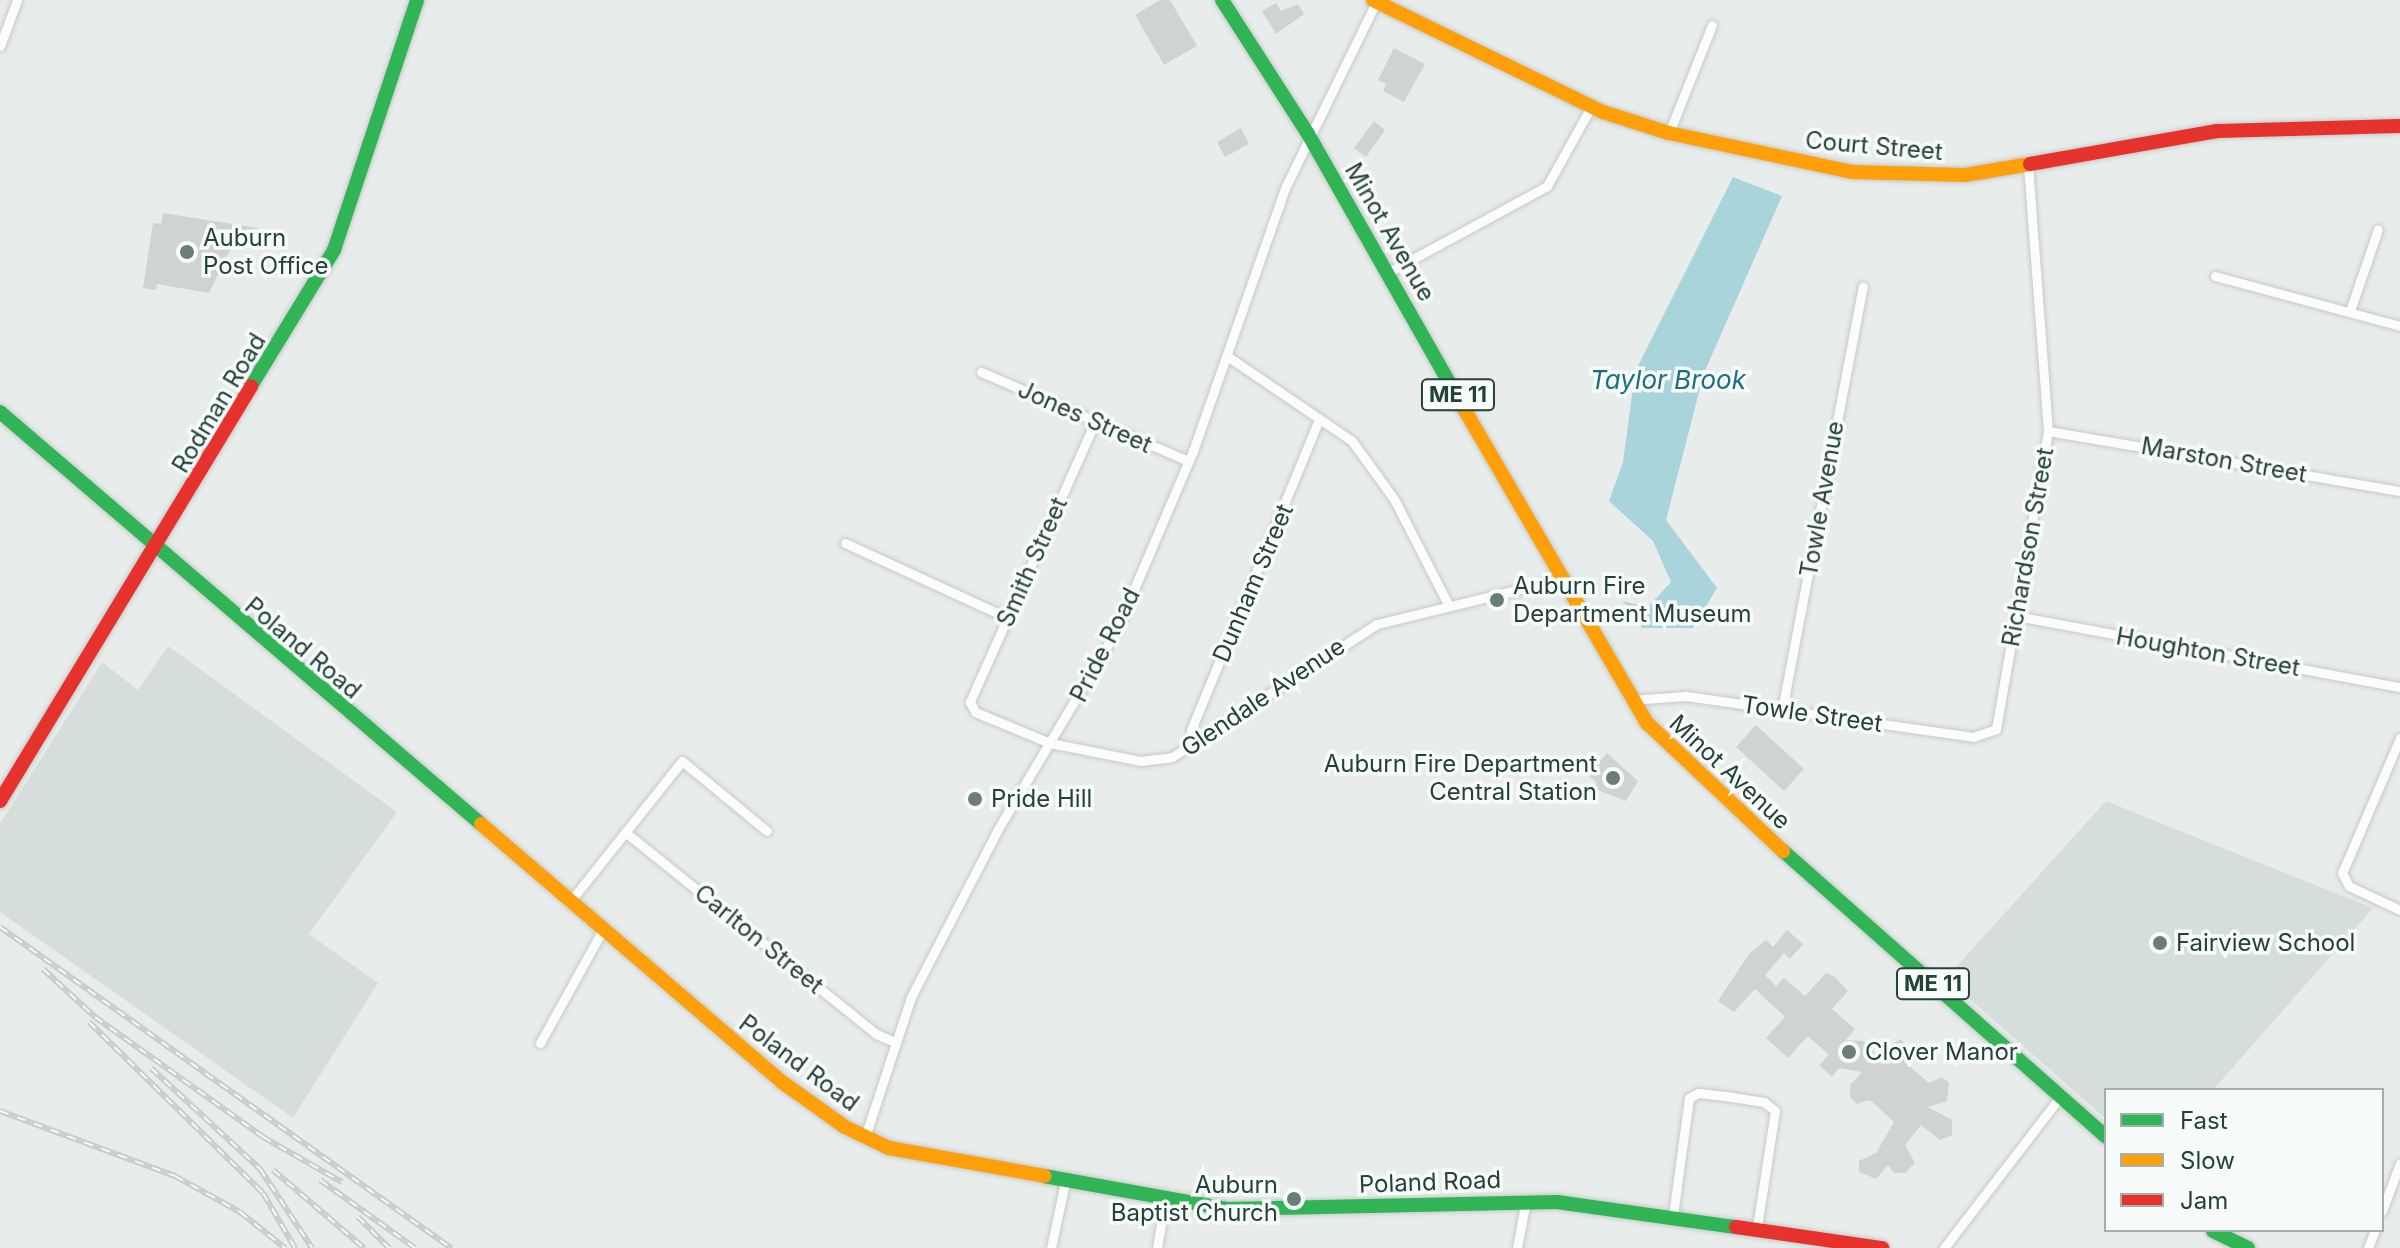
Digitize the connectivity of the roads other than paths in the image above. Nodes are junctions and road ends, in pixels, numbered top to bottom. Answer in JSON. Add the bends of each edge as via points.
{"nodes":[{"id":1,"x":17,"y":0,"type":"edge"},
{"id":2,"x":417,"y":0,"type":"edge"},
{"id":3,"x":1222,"y":0,"type":"edge"},
{"id":4,"x":1235,"y":0,"type":"edge"},
{"id":5,"x":1375,"y":0,"type":"edge"},
{"id":6,"x":1240,"y":18,"type":"junction"},
{"id":7,"x":1712,"y":25,"type":"dead end"},
{"id":8,"x":0,"y":46,"type":"edge"},
{"id":9,"x":1591,"y":107,"type":"junction"},
{"id":10,"x":2400,"y":126,"type":"edge"},
{"id":11,"x":1669,"y":133,"type":"junction"},
{"id":12,"x":1308,"y":134,"type":"junction"},
{"id":13,"x":2028,"y":167,"type":"junction"},
{"id":14,"x":2378,"y":229,"type":"dead end"},
{"id":15,"x":1387,"y":273,"type":"junction"},
{"id":16,"x":2215,"y":276,"type":"dead end"},
{"id":17,"x":1863,"y":287,"type":"dead end"},
{"id":18,"x":2351,"y":308,"type":"junction"},
{"id":19,"x":2400,"y":326,"type":"edge"},
{"id":20,"x":1227,"y":356,"type":"junction"},
{"id":21,"x":981,"y":372,"type":"dead end"},
{"id":22,"x":0,"y":412,"type":"edge"},
{"id":23,"x":1319,"y":420,"type":"junction"},
{"id":24,"x":1095,"y":422,"type":"junction"},
{"id":25,"x":2048,"y":431,"type":"junction"},
{"id":26,"x":1189,"y":461,"type":"junction"},
{"id":27,"x":2400,"y":491,"type":"edge"},
{"id":28,"x":845,"y":543,"type":"dead end"},
{"id":29,"x":155,"y":551,"type":"junction"},
{"id":30,"x":1561,"y":579,"type":"junction"},
{"id":31,"x":1448,"y":604,"type":"junction"},
{"id":32,"x":2016,"y":616,"type":"junction"},
{"id":33,"x":1006,"y":617,"type":"junction"},
{"id":34,"x":2400,"y":687,"type":"edge"},
{"id":35,"x":1631,"y":700,"type":"junction"},
{"id":36,"x":970,"y":702,"type":"joint"},
{"id":37,"x":1782,"y":710,"type":"junction"},
{"id":38,"x":1992,"y":734,"type":"joint"},
{"id":39,"x":2400,"y":738,"type":"edge"},
{"id":40,"x":1050,"y":743,"type":"junction"},
{"id":41,"x":1193,"y":746,"type":"junction"},
{"id":42,"x":0,"y":801,"type":"edge"},
{"id":43,"x":767,"y":831,"type":"dead end"},
{"id":44,"x":625,"y":832,"type":"junction"},
{"id":45,"x":569,"y":903,"type":"junction"},
{"id":46,"x":2400,"y":910,"type":"edge"},
{"id":47,"x":602,"y":931,"type":"junction"},
{"id":48,"x":895,"y":1042,"type":"junction"},
{"id":49,"x":540,"y":1043,"type":"dead end"},
{"id":50,"x":2060,"y":1097,"type":"junction"},
{"id":51,"x":2104,"y":1135,"type":"edge"},
{"id":52,"x":865,"y":1137,"type":"junction"},
{"id":53,"x":2400,"y":1163,"type":"edge"},
{"id":54,"x":1065,"y":1182,"type":"junction"},
{"id":55,"x":1165,"y":1200,"type":"junction"},
{"id":56,"x":1526,"y":1200,"type":"junction"},
{"id":57,"x":2384,"y":1206,"type":"edge"},
{"id":58,"x":1673,"y":1215,"type":"junction"},
{"id":59,"x":1757,"y":1227,"type":"junction"},
{"id":60,"x":2217,"y":1232,"type":"edge"},
{"id":61,"x":1827,"y":1244,"type":"edge"},
{"id":62,"x":1051,"y":1248,"type":"edge"},
{"id":63,"x":1157,"y":1248,"type":"edge"},
{"id":64,"x":1517,"y":1248,"type":"edge"},
{"id":65,"x":1882,"y":1248,"type":"edge"},
{"id":66,"x":1944,"y":1248,"type":"edge"},
{"id":67,"x":2248,"y":1248,"type":"edge"}],
"edges":[{"from":1,"to":8,"type":"street"},
{"from":2,"to":29,"type":"street","name":"Rodman Road","via":[[334,250]]},
{"from":3,"to":6,"type":"street","name":"Minot Avenue","number":"ME 11"},
{"from":4,"to":6,"type":"street","name":"Minot Avenue","number":"ME 11"},
{"from":5,"to":9,"type":"street","name":"Court Street"},
{"from":5,"to":12,"type":"street","name":"Pride Road"},
{"from":6,"to":12,"type":"street","name":"Minot Avenue","number":"ME 11"},
{"from":7,"to":11,"type":"street"},
{"from":9,"to":11,"type":"street","name":"Court Street"},
{"from":9,"to":15,"type":"street","via":[[1547,186]]},
{"from":10,"to":13,"type":"street","name":"Court Street","via":[[2228,130]]},
{"from":11,"to":13,"type":"street","name":"Court Street","via":[[1853,172],[1965,175]]},
{"from":12,"to":15,"type":"street","name":"Minot Avenue","number":"ME 11"},
{"from":12,"to":20,"type":"street","name":"Pride Road"},
{"from":13,"to":25,"type":"street","name":"Richardson Street"},
{"from":14,"to":18,"type":"street"},
{"from":15,"to":30,"type":"street","name":"Minot Avenue","number":"ME 11"},
{"from":16,"to":18,"type":"street"},
{"from":17,"to":37,"type":"street","name":"Towle Avenue"},
{"from":18,"to":19,"type":"street"},
{"from":20,"to":23,"type":"street"},
{"from":20,"to":26,"type":"street","name":"Pride Road"},
{"from":21,"to":24,"type":"street","name":"Jones Street"},
{"from":22,"to":29,"type":"street","name":"Poland Road"},
{"from":23,"to":31,"type":"street","via":[[1343,432],[1382,479]]},
{"from":23,"to":41,"type":"street","name":"Dunham Street","via":[[1191,730]]},
{"from":24,"to":26,"type":"street","name":"Jones Street"},
{"from":24,"to":33,"type":"street","name":"Smith Street"},
{"from":25,"to":27,"type":"street","name":"Marston Street"},
{"from":25,"to":32,"type":"street","name":"Richardson Street"},
{"from":26,"to":40,"type":"street","name":"Pride Road","via":[[1107,650]]},
{"from":28,"to":33,"type":"street"},
{"from":29,"to":42,"type":"street","name":"Rodman Road"},
{"from":29,"to":45,"type":"street","name":"Poland Road"},
{"from":30,"to":31,"type":"street","name":"Glendale Avenue","via":[[1532,591]]},
{"from":30,"to":35,"type":"street","name":"Minot Avenue","number":"ME 11"},
{"from":31,"to":41,"type":"street","name":"Glendale Avenue","via":[[1392,618],[1353,637]]},
{"from":32,"to":34,"type":"street","name":"Houghton Street"},
{"from":32,"to":38,"type":"street","name":"Richardson Street"},
{"from":33,"to":36,"type":"street","name":"Smith Street"},
{"from":35,"to":37,"type":"street","name":"Towle Street","via":[[1660,694]]},
{"from":35,"to":50,"type":"street","name":"Minot Avenue","number":"ME 11","via":[[1696,774]]},
{"from":36,"to":40,"type":"street","name":"Glendale Avenue","via":[[975,712]]},
{"from":37,"to":38,"type":"street","name":"Towle Street","via":[[1973,737]]},
{"from":39,"to":46,"type":"street","via":[[2345,863],[2344,880]]},
{"from":40,"to":41,"type":"street","name":"Glendale Avenue","via":[[1149,761]]},
{"from":40,"to":48,"type":"street","name":"Pride Road","via":[[966,888]]},
{"from":43,"to":44,"type":"street","via":[[682,761]]},
{"from":44,"to":45,"type":"street"},
{"from":44,"to":48,"type":"street","name":"Carlton Street","via":[[876,1034]]},
{"from":45,"to":47,"type":"street","name":"Poland Road"},
{"from":47,"to":49,"type":"street"},
{"from":47,"to":52,"type":"street","name":"Poland Road","via":[[782,1082]]},
{"from":48,"to":52,"type":"street","name":"Pride Road"},
{"from":50,"to":51,"type":"street","name":"Minot Avenue","number":"ME 11"},
{"from":50,"to":66,"type":"street"},
{"from":52,"to":54,"type":"street","name":"Poland Road","via":[[915,1156]]},
{"from":53,"to":57,"type":"street"},
{"from":54,"to":55,"type":"street","name":"Poland Road"},
{"from":54,"to":62,"type":"street"},
{"from":55,"to":56,"type":"street","name":"Poland Road","via":[[1265,1210]]},
{"from":55,"to":63,"type":"street"},
{"from":56,"to":58,"type":"street","name":"Poland Road"},
{"from":56,"to":64,"type":"street"},
{"from":58,"to":59,"type":"street","name":"Poland Road"},
{"from":58,"to":59,"type":"street","via":[[1692,1094],[1773,1107],[1776,1122]]},
{"from":59,"to":61,"type":"street","name":"Poland Road"},
{"from":60,"to":67,"type":"street"},
{"from":61,"to":65,"type":"street","name":"Poland Road"}]}
